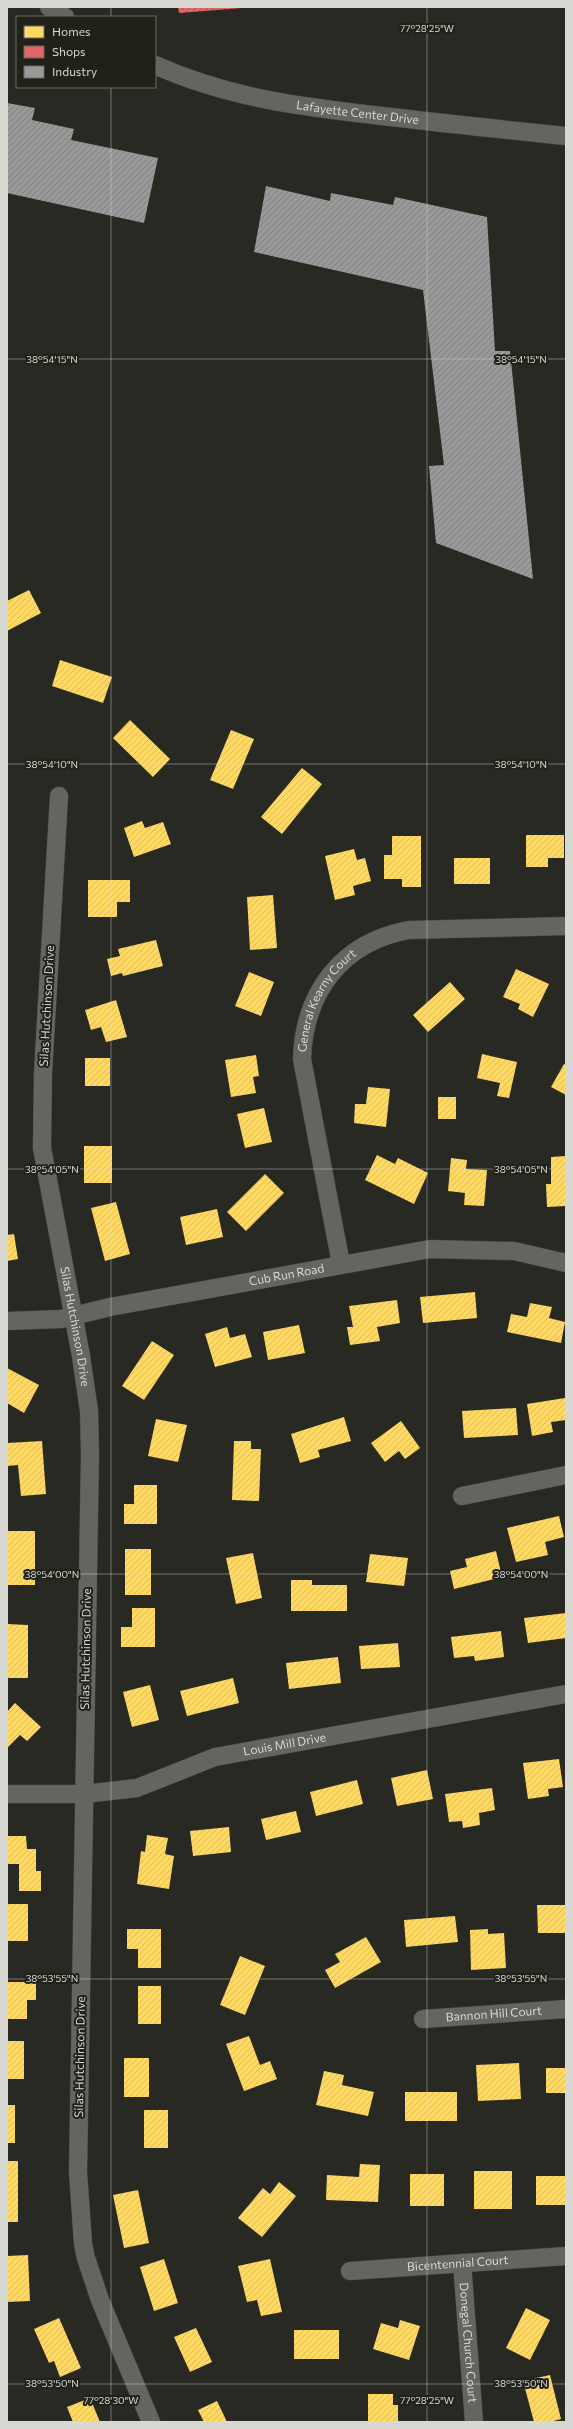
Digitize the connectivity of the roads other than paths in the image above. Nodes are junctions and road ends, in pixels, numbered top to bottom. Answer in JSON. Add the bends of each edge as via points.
{"nodes":[{"id":1,"x":50,"y":7,"type":"edge"},
{"id":2,"x":64,"y":16,"type":"edge"},
{"id":3,"x":156,"y":66,"type":"edge"},
{"id":4,"x":566,"y":136,"type":"edge"},
{"id":5,"x":58,"y":796,"type":"dead end"},
{"id":6,"x":566,"y":926,"type":"edge"},
{"id":7,"x":566,"y":1263,"type":"edge"},
{"id":8,"x":341,"y":1264,"type":"junction"},
{"id":9,"x":74,"y":1317,"type":"junction"},
{"id":10,"x":7,"y":1321,"type":"edge"},
{"id":11,"x":566,"y":1475,"type":"edge"},
{"id":12,"x":462,"y":1496,"type":"dead end"},
{"id":13,"x":566,"y":1694,"type":"edge"},
{"id":14,"x":7,"y":1794,"type":"edge"},
{"id":15,"x":84,"y":1794,"type":"junction"},
{"id":16,"x":566,"y":2009,"type":"edge"},
{"id":17,"x":422,"y":2019,"type":"dead end"},
{"id":18,"x":566,"y":2256,"type":"edge"},
{"id":19,"x":462,"y":2263,"type":"junction"},
{"id":20,"x":350,"y":2271,"type":"dead end"},
{"id":21,"x":151,"y":2422,"type":"edge"},
{"id":22,"x":474,"y":2422,"type":"edge"}],
"edges":[{"from":1,"to":2,"type":"street"},
{"from":3,"to":4,"type":"street","name":"Lafayette Center Drive","via":[[212,87],[301,108]]},
{"from":5,"to":9,"type":"street","name":"Silas Hutchinson Drive","via":[[43,1073],[42,1148]]},
{"from":6,"to":8,"type":"street","name":"General Kearny Court","via":[[396,932],[381,936],[349,954],[322,986],[304,1030],[302,1059]]},
{"from":7,"to":8,"type":"street","name":"Cub Run Road","via":[[514,1251],[430,1249]]},
{"from":8,"to":9,"type":"street","name":"Cub Run Road","via":[[110,1307]]},
{"from":9,"to":10,"type":"street","name":"Cub Run Road"},
{"from":9,"to":15,"type":"street","name":"Silas Hutchinson Drive","via":[[89,1410],[90,1447]]},
{"from":11,"to":12,"type":"street"},
{"from":13,"to":15,"type":"street","name":"Louis Mill Drive","via":[[215,1757],[137,1788]]},
{"from":14,"to":15,"type":"street","name":"Louis Mill Drive"},
{"from":15,"to":21,"type":"street","name":"Silas Hutchinson Drive","via":[[77,2158],[83,2244],[100,2300]]},
{"from":16,"to":17,"type":"street","name":"Bannon Hill Court"},
{"from":18,"to":19,"type":"street","name":"Bicentennial Court"},
{"from":19,"to":20,"type":"street","name":"Bicentennial Court"},
{"from":19,"to":22,"type":"street","name":"Donegal Church Court"}]}
